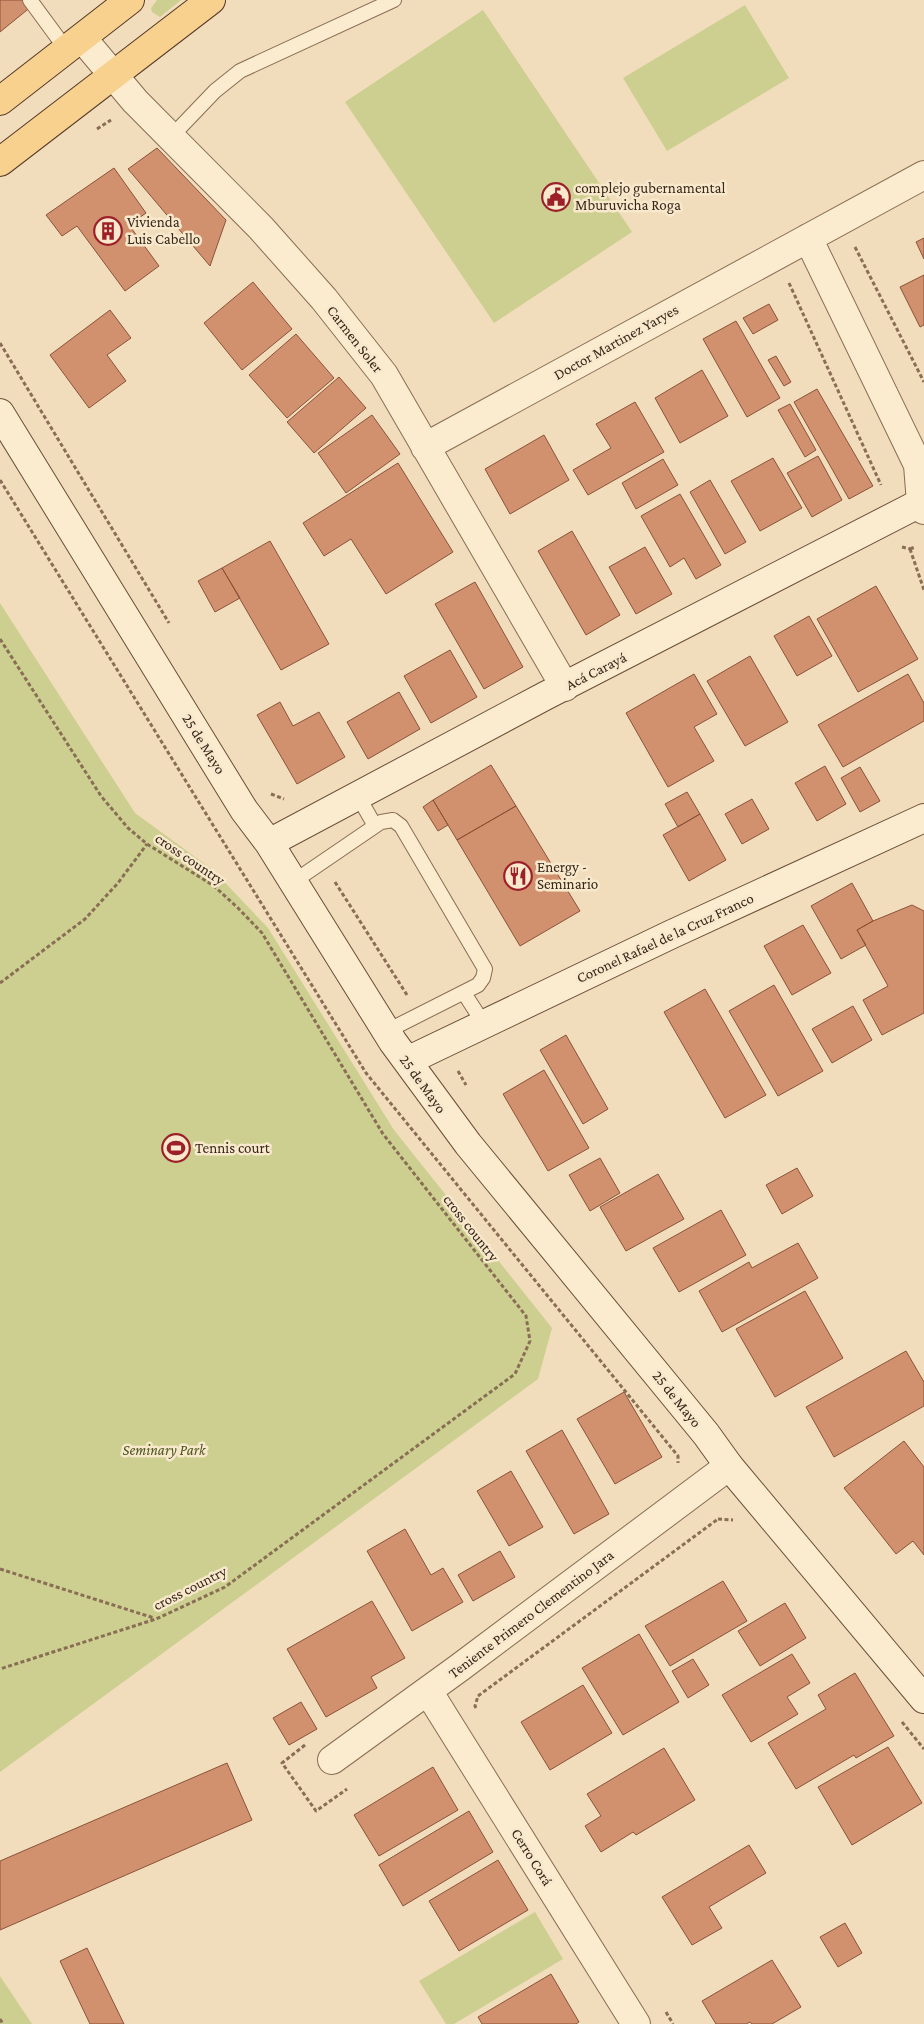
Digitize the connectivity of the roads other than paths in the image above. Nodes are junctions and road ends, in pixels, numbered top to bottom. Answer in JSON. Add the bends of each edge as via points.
{"nodes":[{"id":1,"x":30,"y":0,"type":"edge"},
{"id":2,"x":130,"y":0,"type":"edge"},
{"id":3,"x":211,"y":0,"type":"edge"},
{"id":4,"x":394,"y":0,"type":"edge"},
{"id":5,"x":74,"y":44,"type":"junction"},
{"id":6,"x":113,"y":76,"type":"junction"},
{"id":7,"x":0,"y":101,"type":"edge"},
{"id":8,"x":170,"y":138,"type":"junction"},
{"id":9,"x":0,"y":162,"type":"edge"},
{"id":10,"x":924,"y":175,"type":"edge"},
{"id":11,"x":808,"y":238,"type":"junction"},
{"id":12,"x":0,"y":413,"type":"edge"},
{"id":13,"x":425,"y":447,"type":"junction"},
{"id":14,"x":923,"y":505,"type":"edge"},
{"id":15,"x":565,"y":687,"type":"junction"},
{"id":16,"x":358,"y":796,"type":"junction"},
{"id":17,"x":924,"y":818,"type":"edge"},
{"id":18,"x":375,"y":826,"type":"junction"},
{"id":19,"x":269,"y":844,"type":"junction"},
{"id":20,"x":293,"y":882,"type":"junction"},
{"id":21,"x":464,"y":993,"type":"junction"},
{"id":22,"x":484,"y":1024,"type":"junction"},
{"id":23,"x":387,"y":1032,"type":"junction"},
{"id":24,"x":407,"y":1061,"type":"junction"},
{"id":25,"x":729,"y":1466,"type":"junction"},
{"id":26,"x":428,"y":1691,"type":"junction"},
{"id":27,"x":924,"y":1699,"type":"edge"},
{"id":28,"x":332,"y":1760,"type":"dead end"},
{"id":29,"x":636,"y":2024,"type":"edge"}],
"edges":[{"from":1,"to":5,"type":"lane"},
{"from":2,"to":5,"type":"main road"},
{"from":3,"to":6,"type":"main road"},
{"from":4,"to":8,"type":"lane","via":[[240,71],[215,91]]},
{"from":5,"to":6,"type":"street","name":"Carmen Soler"},
{"from":5,"to":7,"type":"main road"},
{"from":6,"to":8,"type":"street","name":"Carmen Soler"},
{"from":6,"to":9,"type":"main road"},
{"from":8,"to":13,"type":"street","name":"Carmen Soler","via":[[261,228],[324,299],[384,374]]},
{"from":10,"to":11,"type":"street"},
{"from":11,"to":13,"type":"street","name":"Doctor Martinez Yaryes"},
{"from":11,"to":14,"type":"street","via":[[918,465]]},
{"from":12,"to":19,"type":"street","name":"25 de Mayo","via":[[244,810]]},
{"from":13,"to":15,"type":"street","name":"Carmen Soler"},
{"from":14,"to":15,"type":"street","name":"Acá Carayá"},
{"from":15,"to":16,"type":"street","name":"Acá Carayá"},
{"from":16,"to":18,"type":"lane"},
{"from":16,"to":19,"type":"street","name":"Acá Carayá"},
{"from":17,"to":22,"type":"street","name":"Coronel Rafael de la Cruz Franco"},
{"from":18,"to":20,"type":"lane"},
{"from":18,"to":21,"type":"lane","via":[[393,820],[402,826],[485,970],[478,985]]},
{"from":19,"to":20,"type":"street","name":"25 de Mayo"},
{"from":20,"to":23,"type":"street","name":"25 de Mayo"},
{"from":21,"to":22,"type":"lane"},
{"from":21,"to":23,"type":"lane"},
{"from":22,"to":24,"type":"street","name":"Coronel Rafael de la Cruz Franco"},
{"from":23,"to":24,"type":"street","name":"25 de Mayo"},
{"from":24,"to":25,"type":"street","name":"25 de Mayo","via":[[468,1144]]},
{"from":25,"to":26,"type":"street","name":"Teniente Primero Clementino Jara"},
{"from":25,"to":27,"type":"street","name":"25 de Mayo"},
{"from":26,"to":28,"type":"street","name":"Teniente Primero Clementino Jara"},
{"from":26,"to":29,"type":"street","name":"Cerro Corá"}]}
